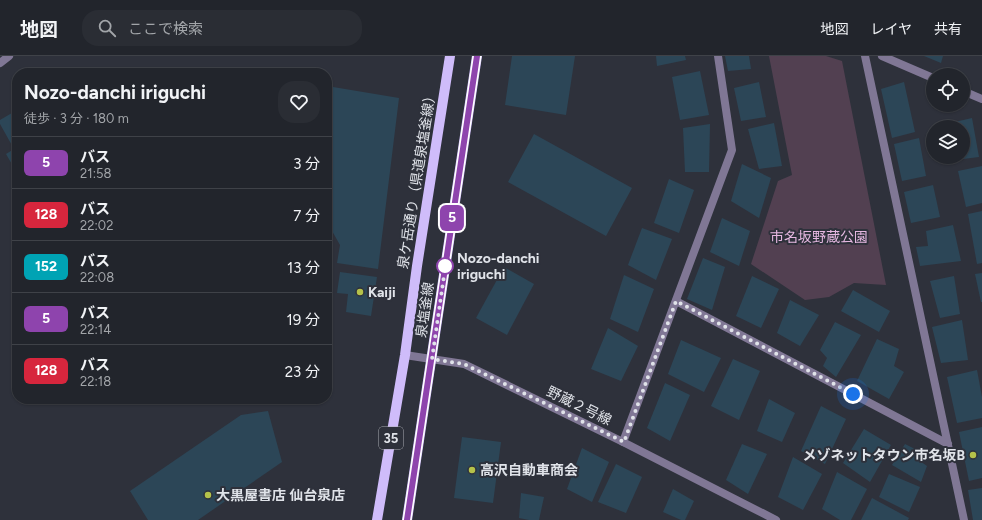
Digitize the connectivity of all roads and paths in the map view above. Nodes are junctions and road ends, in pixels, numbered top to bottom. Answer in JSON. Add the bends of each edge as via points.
{"nodes":[{"id":1,"x":9,"y":56,"type":"edge"},
{"id":2,"x":450,"y":56,"type":"edge"},
{"id":3,"x":477,"y":56,"type":"edge"},
{"id":4,"x":718,"y":56,"type":"edge"},
{"id":5,"x":865,"y":56,"type":"edge"},
{"id":6,"x":882,"y":56,"type":"edge"},
{"id":7,"x":0,"y":63,"type":"edge"},
{"id":8,"x":926,"y":75,"type":"edge"},
{"id":9,"x":970,"y":94,"type":"edge"},
{"id":10,"x":982,"y":99,"type":"edge"},
{"id":11,"x":676,"y":301,"type":"junction"},
{"id":12,"x":405,"y":355,"type":"junction"},
{"id":13,"x":432,"y":359,"type":"junction"},
{"id":14,"x":624,"y":442,"type":"junction"},
{"id":15,"x":948,"y":444,"type":"junction"},
{"id":16,"x":377,"y":520,"type":"edge"},
{"id":17,"x":407,"y":520,"type":"edge"},
{"id":18,"x":776,"y":520,"type":"edge"},
{"id":19,"x":964,"y":520,"type":"edge"}],
"edges":[{"from":1,"to":7,"type":"street"},
{"from":2,"to":12,"type":"main road","name":"泉ケ岳通り（県道泉塩釜線）","number":"35"},
{"from":3,"to":13,"type":"main road","name":"泉塩釜線","number":"35"},
{"from":4,"to":11,"type":"street","via":[[732,150]]},
{"from":5,"to":15,"type":"street"},
{"from":6,"to":8,"type":"street"},
{"from":9,"to":10,"type":"street"},
{"from":11,"to":14,"type":"street"},
{"from":11,"to":15,"type":"street"},
{"from":12,"to":13,"type":"street","name":"野蔵２号線"},
{"from":12,"to":16,"type":"main road","name":"泉ケ岳通り（県道泉塩釜線）","number":"35"},
{"from":13,"to":14,"type":"street","name":"野蔵２号線","via":[[464,364]]},
{"from":13,"to":17,"type":"main road","name":"泉塩釜線","number":"35"},
{"from":14,"to":18,"type":"street","name":"野蔵２号線"},
{"from":15,"to":19,"type":"street"}]}
